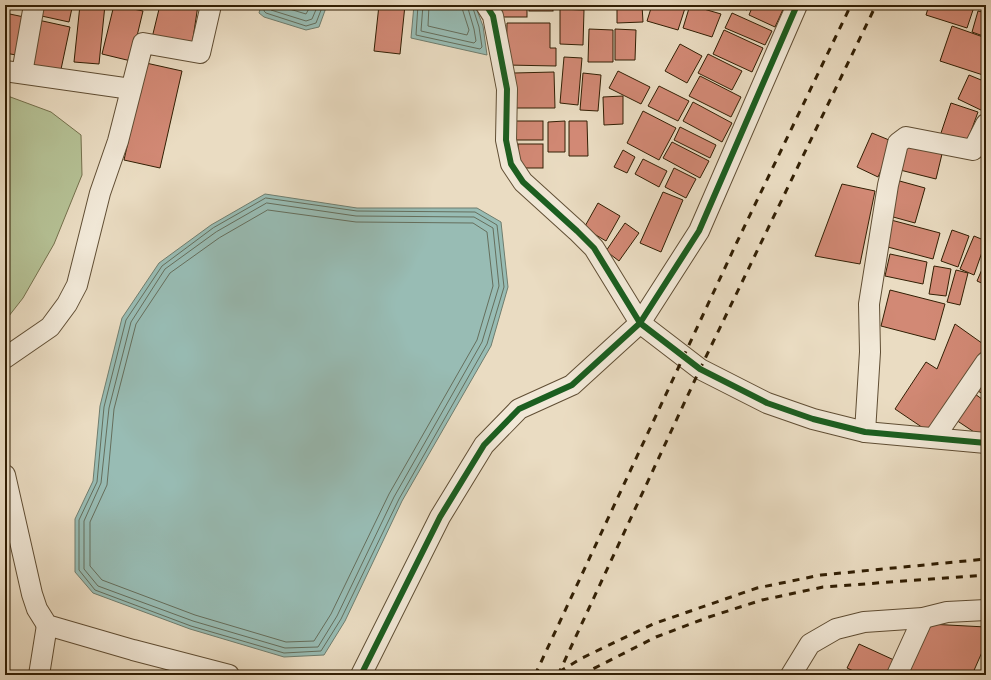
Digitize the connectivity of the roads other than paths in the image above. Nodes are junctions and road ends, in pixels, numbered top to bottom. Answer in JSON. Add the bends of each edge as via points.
{"nodes":[{"id":1,"x":34,"y":5,"type":"edge"},
{"id":2,"x":211,"y":5,"type":"edge"},
{"id":3,"x":486,"y":5,"type":"edge"},
{"id":4,"x":797,"y":5,"type":"edge"},
{"id":5,"x":14,"y":72,"type":"edge"},
{"id":6,"x":131,"y":89,"type":"junction"},
{"id":7,"x":986,"y":124,"type":"edge"},
{"id":8,"x":980,"y":152,"type":"edge"},
{"id":9,"x":640,"y":323,"type":"junction"},
{"id":10,"x":5,"y":358,"type":"edge"},
{"id":11,"x":986,"y":362,"type":"edge"},
{"id":12,"x":865,"y":432,"type":"junction"},
{"id":13,"x":934,"y":438,"type":"junction"},
{"id":14,"x":986,"y":443,"type":"edge"},
{"id":15,"x":5,"y":475,"type":"edge"},
{"id":16,"x":986,"y":610,"type":"edge"},
{"id":17,"x":923,"y":618,"type":"junction"},
{"id":18,"x":47,"y":625,"type":"junction"},
{"id":19,"x":39,"y":675,"type":"edge"},
{"id":20,"x":229,"y":675,"type":"edge"},
{"id":21,"x":361,"y":675,"type":"edge"},
{"id":22,"x":791,"y":675,"type":"edge"},
{"id":23,"x":897,"y":675,"type":"edge"}],
"edges":[{"from":1,"to":5,"type":"street"},
{"from":2,"to":6,"type":"street","via":[[200,53],[143,43]]},
{"from":3,"to":9,"type":"street","via":[[493,16],[508,89],[506,140],[511,164],[523,182],[594,248]]},
{"from":4,"to":9,"type":"street","via":[[699,231]]},
{"from":5,"to":6,"type":"street"},
{"from":6,"to":10,"type":"street","via":[[118,140],[100,193],[77,285],[71,298],[50,327]]},
{"from":7,"to":8,"type":"street"},
{"from":8,"to":12,"type":"street","via":[[906,137],[898,143],[888,185],[869,304],[870,352]]},
{"from":9,"to":12,"type":"street","via":[[700,369],[767,403],[813,419]]},
{"from":9,"to":21,"type":"street","via":[[572,384],[519,408],[484,445],[440,517]]},
{"from":11,"to":13,"type":"street"},
{"from":12,"to":13,"type":"street"},
{"from":13,"to":14,"type":"street"},
{"from":15,"to":18,"type":"street","via":[[36,609]]},
{"from":16,"to":17,"type":"street","via":[[947,612]]},
{"from":17,"to":22,"type":"street","via":[[864,622],[836,628],[810,644]]},
{"from":17,"to":23,"type":"street"},
{"from":18,"to":19,"type":"street"},
{"from":18,"to":20,"type":"street"}]}
